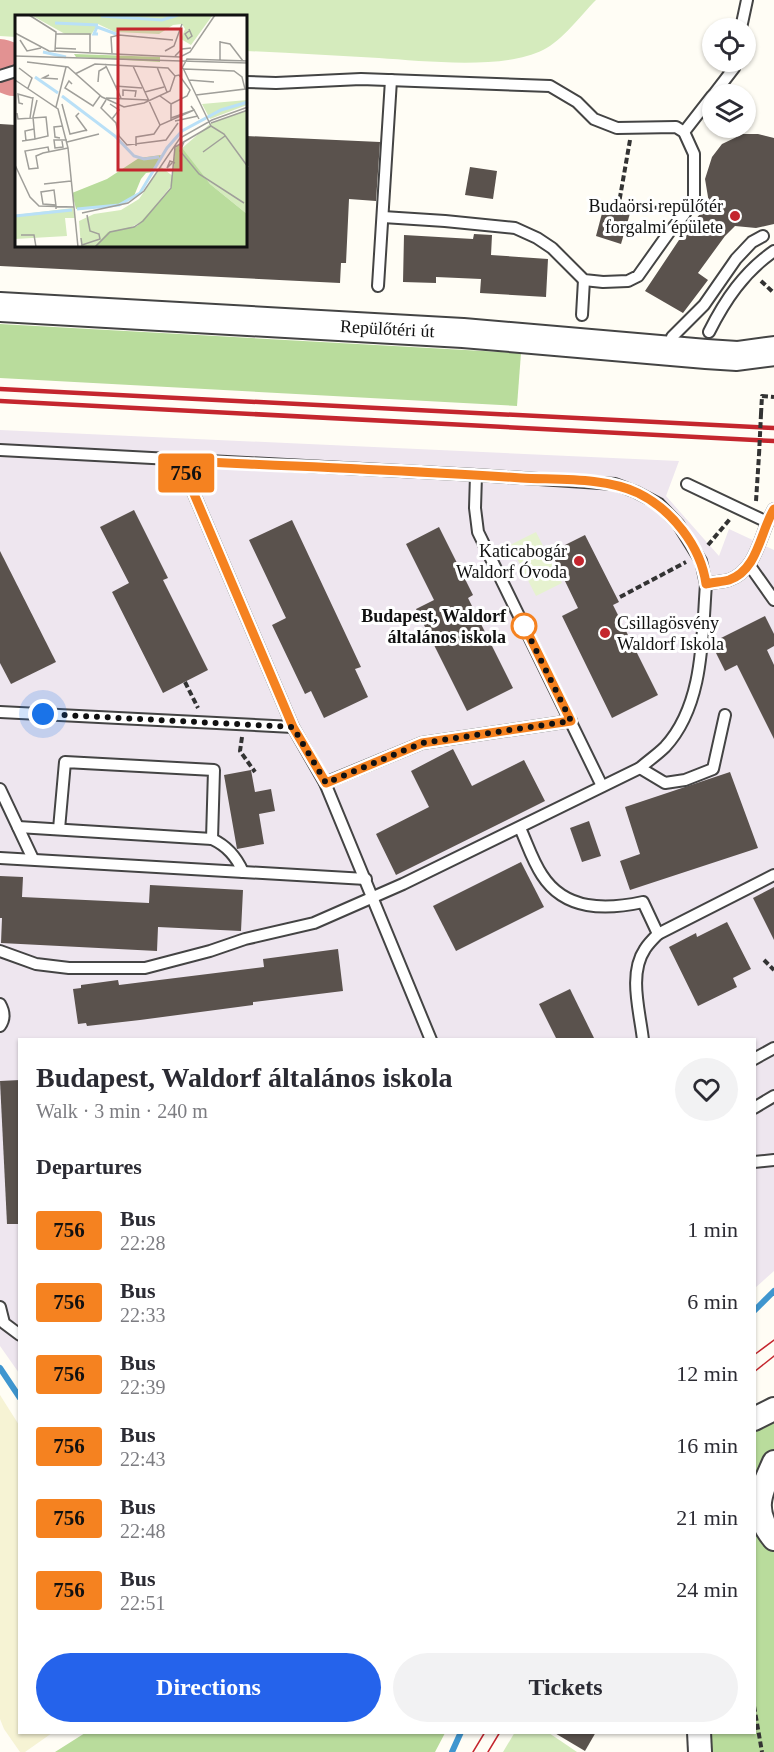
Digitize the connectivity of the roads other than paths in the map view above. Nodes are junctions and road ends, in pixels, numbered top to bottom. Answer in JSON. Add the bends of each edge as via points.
{"nodes":[{"id":1,"x":747,"y":0,"type":"edge"},
{"id":2,"x":743,"y":18,"type":"edge"},
{"id":3,"x":15,"y":71,"type":"edge"},
{"id":4,"x":731,"y":72,"type":"edge"},
{"id":5,"x":0,"y":76,"type":"edge"},
{"id":6,"x":391,"y":80,"type":"junction"},
{"id":7,"x":248,"y":82,"type":"edge"},
{"id":8,"x":722,"y":84,"type":"edge"},
{"id":9,"x":702,"y":109,"type":"edge"},
{"id":10,"x":684,"y":132,"type":"junction"},
{"id":11,"x":382,"y":217,"type":"junction"},
{"id":12,"x":763,"y":236,"type":"dead end"},
{"id":13,"x":774,"y":251,"type":"edge"},
{"id":14,"x":584,"y":280,"type":"junction"},
{"id":15,"x":378,"y":286,"type":"dead end"},
{"id":16,"x":0,"y":307,"type":"edge"},
{"id":17,"x":582,"y":315,"type":"dead end"},
{"id":18,"x":709,"y":332,"type":"dead end"},
{"id":19,"x":671,"y":351,"type":"junction"},
{"id":20,"x":774,"y":351,"type":"edge"},
{"id":21,"x":0,"y":450,"type":"edge"},
{"id":22,"x":180,"y":461,"type":"junction"},
{"id":23,"x":476,"y":475,"type":"junction"},
{"id":24,"x":687,"y":484,"type":"dead end"},
{"id":25,"x":774,"y":509,"type":"edge"},
{"id":26,"x":766,"y":522,"type":"junction"},
{"id":27,"x":750,"y":566,"type":"junction"},
{"id":28,"x":706,"y":584,"type":"junction"},
{"id":29,"x":774,"y":600,"type":"edge"},
{"id":30,"x":0,"y":712,"type":"edge"},
{"id":31,"x":725,"y":715,"type":"dead end"},
{"id":32,"x":571,"y":721,"type":"junction"},
{"id":33,"x":293,"y":727,"type":"junction"},
{"id":34,"x":640,"y":768,"type":"junction"},
{"id":35,"x":326,"y":783,"type":"junction"},
{"id":36,"x":602,"y":786,"type":"junction"},
{"id":37,"x":0,"y":789,"type":"edge"},
{"id":38,"x":18,"y":827,"type":"junction"},
{"id":39,"x":520,"y":828,"type":"junction"},
{"id":40,"x":59,"y":829,"type":"junction"},
{"id":41,"x":212,"y":839,"type":"junction"},
{"id":42,"x":0,"y":858,"type":"edge"},
{"id":43,"x":33,"y":860,"type":"junction"},
{"id":44,"x":243,"y":872,"type":"junction"},
{"id":45,"x":774,"y":875,"type":"edge"},
{"id":46,"x":366,"y":879,"type":"junction"},
{"id":47,"x":374,"y":898,"type":"junction"},
{"id":48,"x":658,"y":934,"type":"junction"},
{"id":49,"x":0,"y":951,"type":"edge"},
{"id":50,"x":0,"y":1004,"type":"edge"},
{"id":51,"x":0,"y":1026,"type":"edge"},
{"id":52,"x":430,"y":1038,"type":"edge"},
{"id":53,"x":643,"y":1038,"type":"edge"},
{"id":54,"x":774,"y":1048,"type":"edge"},
{"id":55,"x":756,"y":1058,"type":"edge"},
{"id":56,"x":774,"y":1096,"type":"edge"},
{"id":57,"x":756,"y":1107,"type":"edge"},
{"id":58,"x":774,"y":1160,"type":"edge"},
{"id":59,"x":756,"y":1162,"type":"edge"},
{"id":60,"x":0,"y":1307,"type":"edge"},
{"id":61,"x":18,"y":1334,"type":"edge"},
{"id":62,"x":774,"y":1409,"type":"edge"},
{"id":63,"x":756,"y":1418,"type":"edge"},
{"id":64,"x":774,"y":1462,"type":"edge"},
{"id":65,"x":774,"y":1539,"type":"edge"},
{"id":66,"x":699,"y":1734,"type":"edge"},
{"id":67,"x":700,"y":1752,"type":"edge"}],
"edges":[{"from":1,"to":2,"type":"lane"},
{"from":3,"to":5,"type":"lane"},
{"from":4,"to":8,"type":"lane"},
{"from":6,"to":7,"type":"lane"},
{"from":6,"to":10,"type":"lane","via":[[550,86],[577,102],[594,119],[616,128],[676,128]]},
{"from":6,"to":11,"type":"lane"},
{"from":9,"to":10,"type":"lane"},
{"from":10,"to":14,"type":"lane","via":[[694,154],[694,198],[684,215],[638,276],[628,281]]},
{"from":11,"to":14,"type":"lane","via":[[514,228],[552,248]]},
{"from":11,"to":15,"type":"lane"},
{"from":12,"to":19,"type":"lane","via":[[736,259],[704,305],[672,337]]},
{"from":13,"to":18,"type":"lane","via":[[739,282]]},
{"from":14,"to":17,"type":"lane"},
{"from":16,"to":19,"type":"street","name":"Repülőtéri út","via":[[463,333]]},
{"from":19,"to":20,"type":"street","name":"Repülőtéri út","via":[[736,356]]},
{"from":21,"to":22,"type":"lane"},
{"from":22,"to":23,"type":"lane"},
{"from":22,"to":33,"type":"lane"},
{"from":23,"to":28,"type":"lane","via":[[615,484],[626,488],[659,504],[678,525],[698,556]]},
{"from":23,"to":32,"type":"lane","via":[[478,532]]},
{"from":24,"to":26,"type":"lane"},
{"from":25,"to":26,"type":"lane"},
{"from":26,"to":27,"type":"lane"},
{"from":27,"to":28,"type":"lane","via":[[730,580]]},
{"from":27,"to":29,"type":"lane"},
{"from":28,"to":34,"type":"lane","via":[[692,696],[666,746]]},
{"from":30,"to":33,"type":"lane"},
{"from":31,"to":34,"type":"lane","via":[[713,769],[665,783]]},
{"from":32,"to":35,"type":"lane","via":[[422,743]]},
{"from":32,"to":36,"type":"lane"},
{"from":33,"to":35,"type":"lane"},
{"from":34,"to":36,"type":"lane"},
{"from":35,"to":46,"type":"lane"},
{"from":36,"to":39,"type":"lane"},
{"from":37,"to":38,"type":"lane"},
{"from":38,"to":40,"type":"lane"},
{"from":38,"to":43,"type":"lane"},
{"from":39,"to":47,"type":"lane"},
{"from":39,"to":48,"type":"lane","via":[[542,875],[552,887],[571,900],[599,908],[643,902]]},
{"from":40,"to":41,"type":"lane"},
{"from":40,"to":41,"type":"lane","via":[[65,762],[214,770]]},
{"from":41,"to":44,"type":"lane","via":[[231,852]]},
{"from":42,"to":43,"type":"lane"},
{"from":43,"to":44,"type":"lane"},
{"from":44,"to":46,"type":"lane"},
{"from":45,"to":48,"type":"lane"},
{"from":46,"to":47,"type":"lane"},
{"from":47,"to":49,"type":"lane","via":[[314,923],[145,968],[69,968],[36,964]]},
{"from":47,"to":52,"type":"lane"},
{"from":48,"to":53,"type":"lane","via":[[644,950],[637,968]]},
{"from":50,"to":51,"type":"lane"},
{"from":54,"to":55,"type":"lane"},
{"from":56,"to":57,"type":"lane"},
{"from":58,"to":59,"type":"lane"},
{"from":60,"to":61,"type":"lane","via":[[4,1323]]},
{"from":62,"to":63,"type":"street"},
{"from":64,"to":65,"type":"street","via":[[760,1496],[760,1516]]},
{"from":66,"to":67,"type":"street"}]}
